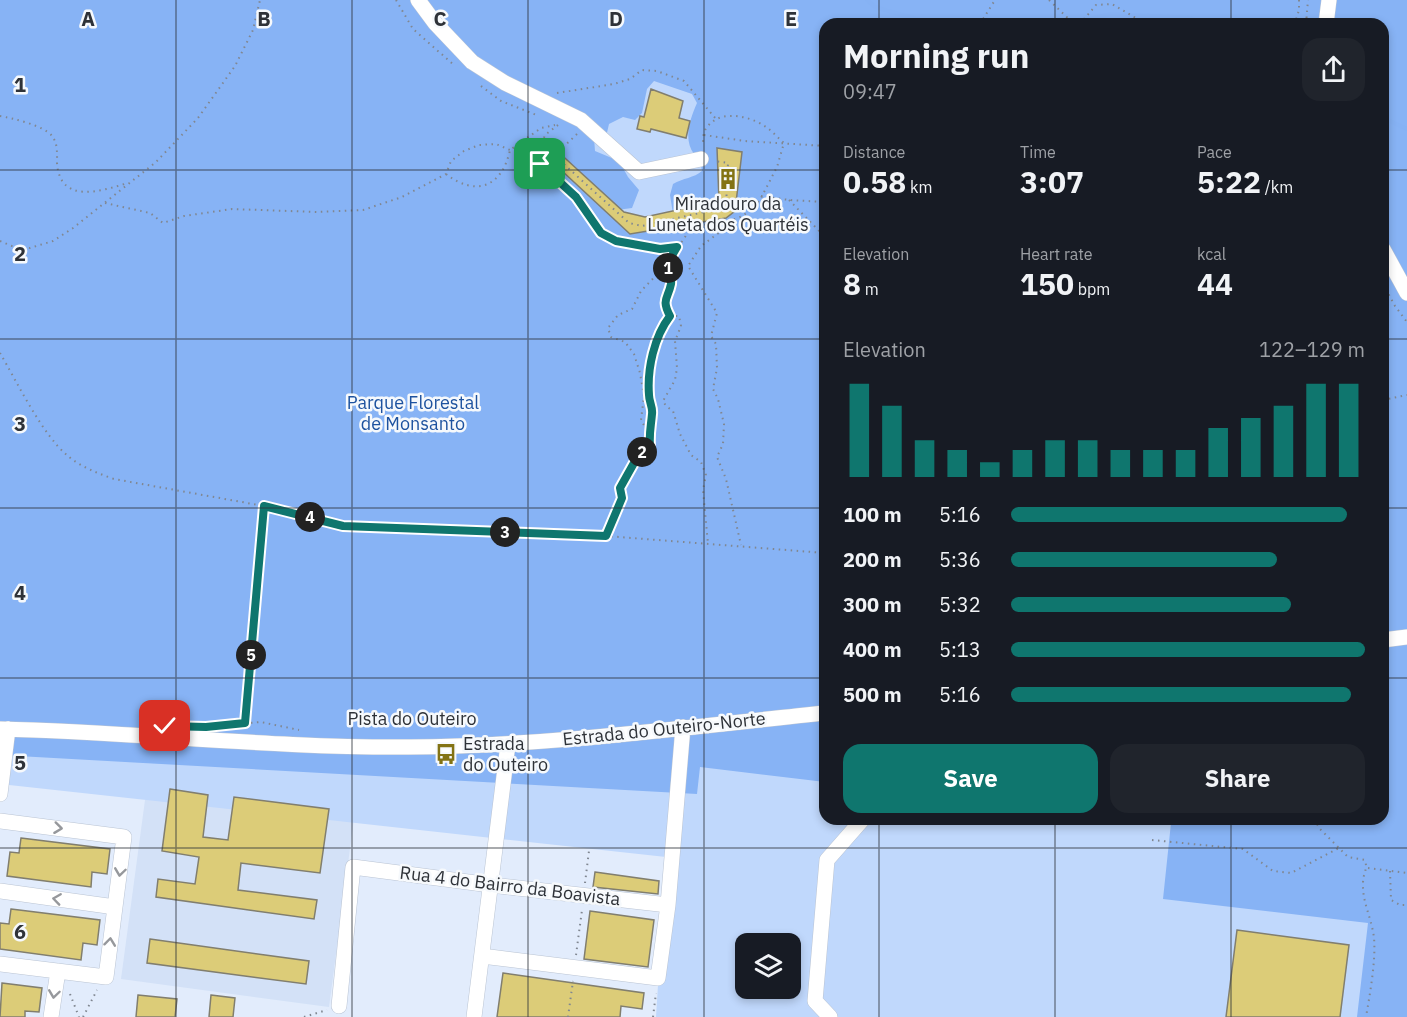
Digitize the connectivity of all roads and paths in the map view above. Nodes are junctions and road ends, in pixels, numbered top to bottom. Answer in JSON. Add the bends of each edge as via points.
{"nodes":[{"id":1,"x":260,"y":0,"type":"edge"},
{"id":2,"x":418,"y":0,"type":"edge"},
{"id":3,"x":995,"y":0,"type":"edge"},
{"id":4,"x":1049,"y":0,"type":"edge"},
{"id":5,"x":1299,"y":0,"type":"edge"},
{"id":6,"x":1308,"y":0,"type":"edge"},
{"id":7,"x":1329,"y":0,"type":"edge"},
{"id":8,"x":984,"y":18,"type":"edge"},
{"id":9,"x":1068,"y":18,"type":"edge"},
{"id":10,"x":1085,"y":18,"type":"edge"},
{"id":11,"x":1136,"y":18,"type":"edge"},
{"id":12,"x":1297,"y":18,"type":"edge"},
{"id":13,"x":1306,"y":18,"type":"edge"},
{"id":14,"x":1327,"y":18,"type":"edge"},
{"id":15,"x":541,"y":100,"type":"junction"},
{"id":16,"x":0,"y":116,"type":"edge"},
{"id":17,"x":716,"y":119,"type":"junction"},
{"id":18,"x":586,"y":124,"type":"junction"},
{"id":19,"x":784,"y":143,"type":"junction"},
{"id":20,"x":819,"y":146,"type":"edge"},
{"id":21,"x":510,"y":150,"type":"junction"},
{"id":22,"x":701,"y":159,"type":"joint"},
{"id":23,"x":446,"y":174,"type":"junction"},
{"id":24,"x":130,"y":182,"type":"junction"},
{"id":25,"x":761,"y":196,"type":"junction"},
{"id":26,"x":789,"y":200,"type":"junction"},
{"id":27,"x":819,"y":201,"type":"edge"},
{"id":28,"x":105,"y":202,"type":"junction"},
{"id":29,"x":723,"y":222,"type":"junction"},
{"id":30,"x":819,"y":231,"type":"edge"},
{"id":31,"x":0,"y":241,"type":"edge"},
{"id":32,"x":677,"y":247,"type":"junction"},
{"id":33,"x":1389,"y":260,"type":"edge"},
{"id":34,"x":667,"y":264,"type":"junction"},
{"id":35,"x":1407,"y":293,"type":"edge"},
{"id":36,"x":1389,"y":295,"type":"edge"},
{"id":37,"x":670,"y":316,"type":"junction"},
{"id":38,"x":1407,"y":322,"type":"edge"},
{"id":39,"x":0,"y":354,"type":"edge"},
{"id":40,"x":1407,"y":395,"type":"edge"},
{"id":41,"x":1389,"y":399,"type":"edge"},
{"id":42,"x":648,"y":432,"type":"junction"},
{"id":43,"x":264,"y":506,"type":"junction"},
{"id":44,"x":606,"y":536,"type":"junction"},
{"id":45,"x":708,"y":544,"type":"junction"},
{"id":46,"x":741,"y":546,"type":"junction"},
{"id":47,"x":819,"y":552,"type":"edge"},
{"id":48,"x":1407,"y":637,"type":"edge"},
{"id":49,"x":1389,"y":639,"type":"edge"},
{"id":50,"x":819,"y":714,"type":"edge"},
{"id":51,"x":245,"y":723,"type":"junction"},
{"id":52,"x":215,"y":726,"type":"dead end"},
{"id":53,"x":683,"y":728,"type":"junction"},
{"id":54,"x":4,"y":729,"type":"edge"},
{"id":55,"x":309,"y":732,"type":"dead end"},
{"id":56,"x":508,"y":744,"type":"junction"},
{"id":57,"x":0,"y":794,"type":"edge"},
{"id":58,"x":0,"y":821,"type":"edge"},
{"id":59,"x":858,"y":825,"type":"edge"},
{"id":60,"x":1317,"y":825,"type":"edge"},
{"id":61,"x":1152,"y":840,"type":"dead end"},
{"id":62,"x":1339,"y":848,"type":"junction"},
{"id":63,"x":589,"y":851,"type":"dead end"},
{"id":64,"x":1367,"y":868,"type":"junction"},
{"id":65,"x":1390,"y":871,"type":"junction"},
{"id":66,"x":1407,"y":873,"type":"edge"},
{"id":67,"x":491,"y":885,"type":"junction"},
{"id":68,"x":0,"y":891,"type":"edge"},
{"id":69,"x":584,"y":895,"type":"junction"},
{"id":70,"x":668,"y":905,"type":"junction"},
{"id":71,"x":1407,"y":905,"type":"edge"},
{"id":72,"x":115,"y":907,"type":"junction"},
{"id":73,"x":482,"y":956,"type":"junction"},
{"id":74,"x":0,"y":964,"type":"edge"},
{"id":75,"x":574,"y":967,"type":"junction"},
{"id":76,"x":58,"y":971,"type":"junction"},
{"id":77,"x":103,"y":977,"type":"junction"},
{"id":78,"x":658,"y":978,"type":"junction"},
{"id":79,"x":55,"y":987,"type":"junction"},
{"id":80,"x":339,"y":1006,"type":"joint"},
{"id":81,"x":51,"y":1017,"type":"edge"},
{"id":82,"x":81,"y":1017,"type":"edge"},
{"id":83,"x":304,"y":1017,"type":"edge"},
{"id":84,"x":474,"y":1017,"type":"edge"},
{"id":85,"x":568,"y":1017,"type":"edge"},
{"id":86,"x":653,"y":1017,"type":"edge"},
{"id":87,"x":830,"y":1017,"type":"edge"},
{"id":88,"x":1366,"y":1017,"type":"edge"}],
"edges":[{"from":1,"to":24,"type":"path","via":[[253,30],[235,66],[198,118],[156,162]]},
{"from":2,"to":15,"type":"street","via":[[472,62]]},
{"from":3,"to":8,"type":"path"},
{"from":4,"to":9,"type":"path"},
{"from":5,"to":12,"type":"path"},
{"from":6,"to":13,"type":"path"},
{"from":7,"to":14,"type":"street"},
{"from":10,"to":11,"type":"path","via":[[1096,5],[1112,4]]},
{"from":15,"to":17,"type":"path","via":[[549,94],[615,84],[642,70],[657,70],[684,81]]},
{"from":15,"to":18,"type":"street"},
{"from":16,"to":24,"type":"path","via":[[48,132],[57,150],[58,174],[69,189],[98,191]]},
{"from":17,"to":19,"type":"path","via":[[727,116],[752,120],[769,128]]},
{"from":17,"to":19,"type":"path","via":[[704,135]]},
{"from":18,"to":22,"type":"street","via":[[639,172]]},
{"from":18,"to":22,"type":"path","via":[[557,153],[557,158],[629,223],[642,226],[726,207],[728,163]]},
{"from":19,"to":20,"type":"path"},
{"from":19,"to":25,"type":"path","via":[[777,167]]},
{"from":21,"to":23,"type":"path","via":[[496,144],[479,144],[451,162]]},
{"from":21,"to":23,"type":"path","via":[[503,170],[486,184],[472,187]]},
{"from":21,"to":32,"type":"path","via":[[541,128],[558,125],[545,135],[538,154],[540,164],[576,197],[601,233],[616,241],[660,249]]},
{"from":23,"to":28,"type":"path","via":[[402,197],[363,210],[232,209],[163,223],[150,213]]},
{"from":24,"to":28,"type":"path"},
{"from":25,"to":26,"type":"path"},
{"from":25,"to":29,"type":"path","via":[[743,216]]},
{"from":26,"to":27,"type":"path"},
{"from":26,"to":30,"type":"path"},
{"from":28,"to":31,"type":"path","via":[[65,234],[42,246],[12,246]]},
{"from":29,"to":32,"type":"path","via":[[689,231]]},
{"from":29,"to":46,"type":"path","via":[[720,232],[701,246],[688,266],[717,313],[711,336],[716,344],[717,368],[713,389],[724,424],[723,444],[717,457]]},
{"from":32,"to":34,"type":"path"},
{"from":33,"to":35,"type":"street"},
{"from":34,"to":37,"type":"path","via":[[671,286],[665,296],[665,307]]},
{"from":34,"to":42,"type":"path","via":[[641,291],[632,309],[618,315],[608,328],[611,337],[625,342],[634,354],[644,396],[641,420]]},
{"from":36,"to":38,"type":"path"},
{"from":37,"to":42,"type":"path","via":[[663,325],[651,365],[649,396],[653,411]]},
{"from":37,"to":45,"type":"path","via":[[679,316],[681,326],[675,341],[675,380],[663,401],[673,411],[680,434],[706,475],[703,490]]},
{"from":39,"to":43,"type":"path","via":[[44,428],[66,455],[90,471],[114,479]]},
{"from":40,"to":41,"type":"path"},
{"from":42,"to":44,"type":"path","via":[[650,446],[639,454],[620,488],[622,498]]},
{"from":43,"to":44,"type":"path","via":[[343,526]]},
{"from":43,"to":51,"type":"path"},
{"from":44,"to":45,"type":"path"},
{"from":45,"to":46,"type":"path"},
{"from":46,"to":47,"type":"path"},
{"from":48,"to":49,"type":"street"},
{"from":50,"to":53,"type":"street","name":"Estrada do Outeiro-Norte"},
{"from":51,"to":52,"type":"path"},
{"from":51,"to":55,"type":"path","via":[[261,722]]},
{"from":53,"to":56,"type":"street","name":"Estrada do Outeiro-Norte"},
{"from":53,"to":70,"type":"street"},
{"from":54,"to":56,"type":"street","name":"Estrada do Outeiro-Norte","via":[[338,746]]},
{"from":54,"to":57,"type":"street"},
{"from":56,"to":67,"type":"street"},
{"from":58,"to":72,"type":"street","one_way":true,"via":[[124,837]]},
{"from":59,"to":87,"type":"street","via":[[827,860],[815,1001]]},
{"from":60,"to":62,"type":"path"},
{"from":61,"to":62,"type":"path","via":[[1243,849],[1273,871],[1291,873]]},
{"from":62,"to":64,"type":"path","via":[[1348,857],[1365,860]]},
{"from":63,"to":69,"type":"path"},
{"from":64,"to":65,"type":"path"},
{"from":64,"to":88,"type":"path","via":[[1363,882],[1366,912],[1374,937]]},
{"from":65,"to":66,"type":"path"},
{"from":65,"to":71,"type":"path","via":[[1391,900]]},
{"from":67,"to":69,"type":"street","name":"Rua 4 do Bairro da Boavista"},
{"from":67,"to":73,"type":"street"},
{"from":67,"to":80,"type":"street","name":"Rua 4 do Bairro da Boavista","via":[[353,867]]},
{"from":72,"to":68,"type":"street","one_way":true},
{"from":69,"to":70,"type":"street","name":"Rua 4 do Bairro da Boavista"},
{"from":69,"to":75,"type":"path"},
{"from":70,"to":78,"type":"street"},
{"from":77,"to":72,"type":"street","one_way":true},
{"from":73,"to":75,"type":"street"},
{"from":73,"to":84,"type":"street"},
{"from":74,"to":76,"type":"street"},
{"from":75,"to":78,"type":"street"},
{"from":75,"to":85,"type":"path"},
{"from":76,"to":77,"type":"street"},
{"from":76,"to":79,"type":"street"},
{"from":77,"to":82,"type":"path"},
{"from":78,"to":86,"type":"path"},
{"from":79,"to":81,"type":"street","one_way":true},
{"from":79,"to":82,"type":"path","via":[[68,989]]},
{"from":80,"to":83,"type":"path"}]}
